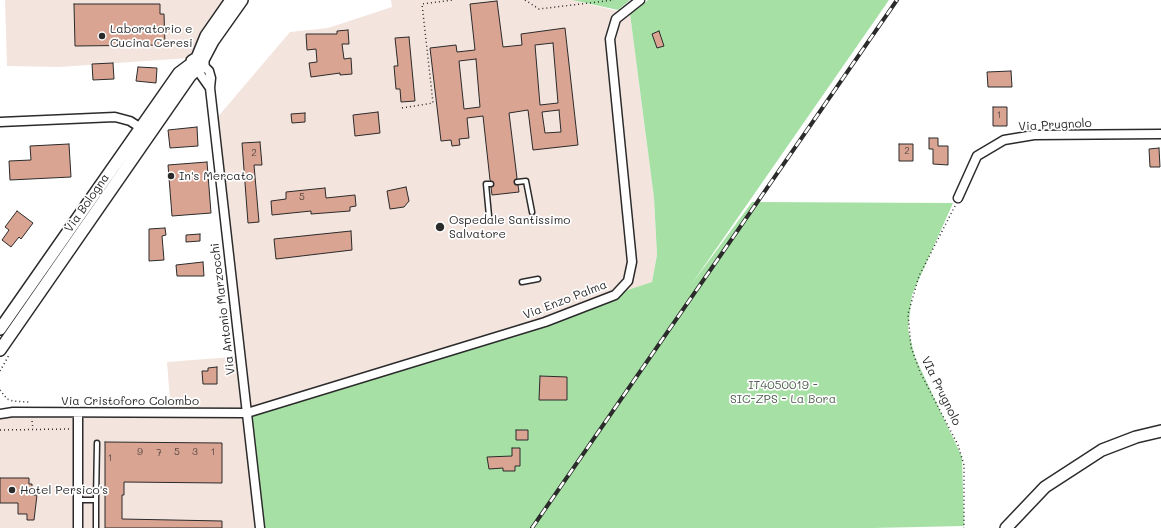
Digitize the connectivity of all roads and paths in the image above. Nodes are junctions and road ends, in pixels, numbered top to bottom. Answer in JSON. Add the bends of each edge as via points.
{"nodes":[{"id":1,"x":231,"y":0,"type":"edge"},
{"id":2,"x":242,"y":0,"type":"edge"},
{"id":3,"x":453,"y":0,"type":"edge"},
{"id":4,"x":525,"y":0,"type":"edge"},
{"id":5,"x":614,"y":0,"type":"edge"},
{"id":6,"x":640,"y":0,"type":"edge"},
{"id":7,"x":198,"y":65,"type":"junction"},
{"id":8,"x":402,"y":108,"type":"dead end"},
{"id":9,"x":0,"y":122,"type":"edge"},
{"id":10,"x":141,"y":128,"type":"junction"},
{"id":11,"x":1161,"y":134,"type":"edge"},
{"id":12,"x":518,"y":182,"type":"dead end"},
{"id":13,"x":491,"y":184,"type":"dead end"},
{"id":14,"x":958,"y":198,"type":"joint"},
{"id":15,"x":532,"y":212,"type":"dead end"},
{"id":16,"x":489,"y":216,"type":"dead end"},
{"id":17,"x":538,"y":280,"type":"dead end"},
{"id":18,"x":522,"y":282,"type":"dead end"},
{"id":19,"x":0,"y":329,"type":"edge"},
{"id":20,"x":0,"y":350,"type":"edge"},
{"id":21,"x":0,"y":409,"type":"edge"},
{"id":22,"x":13,"y":412,"type":"junction"},
{"id":23,"x":78,"y":413,"type":"junction"},
{"id":24,"x":0,"y":414,"type":"edge"},
{"id":25,"x":247,"y":414,"type":"junction"},
{"id":26,"x":78,"y":429,"type":"junction"},
{"id":27,"x":0,"y":430,"type":"edge"},
{"id":28,"x":1161,"y":431,"type":"edge"},
{"id":29,"x":97,"y":443,"type":"dead end"},
{"id":30,"x":78,"y":500,"type":"junction"},
{"id":31,"x":96,"y":500,"type":"junction"},
{"id":32,"x":78,"y":528,"type":"edge"},
{"id":33,"x":96,"y":528,"type":"edge"},
{"id":34,"x":260,"y":528,"type":"edge"},
{"id":35,"x":964,"y":528,"type":"edge"},
{"id":36,"x":1006,"y":528,"type":"edge"}],
"edges":[{"from":1,"to":7,"type":"main road","name":"Via Bologna","via":[[206,36]]},
{"from":2,"to":7,"type":"main road","name":"Via Bologna"},
{"from":3,"to":8,"type":"path","via":[[422,4],[433,103]]},
{"from":4,"to":5,"type":"path","via":[[539,9]]},
{"from":6,"to":25,"type":"street","name":"Via Enzo Palma","via":[[616,19],[610,39],[632,262],[628,281],[615,295],[545,322]]},
{"from":7,"to":10,"type":"main road","name":"Via Bologna","via":[[180,74]]},
{"from":7,"to":20,"type":"main road","name":"Via Bologna"},
{"from":7,"to":25,"type":"street","name":"Via Antonio Marzocchi","via":[[209,71],[211,78],[210,88]]},
{"from":9,"to":10,"type":"street","via":[[115,117],[130,121]]},
{"from":10,"to":19,"type":"main road","name":"Via Bologna"},
{"from":11,"to":14,"type":"street","name":"Via Prugnolo","via":[[1034,136],[1004,140],[977,156]]},
{"from":12,"to":15,"type":"lane","via":[[526,181]]},
{"from":13,"to":16,"type":"lane","via":[[486,184]]},
{"from":14,"to":35,"type":"path","name":"VIa Prugnolo","via":[[919,276],[908,314],[911,347],[920,372],[958,445],[964,465]]},
{"from":17,"to":18,"type":"lane"},
{"from":21,"to":22,"type":"street","name":"Via Cristoforo Colombo"},
{"from":22,"to":23,"type":"street","name":"Via Cristoforo Colombo"},
{"from":22,"to":24,"type":"street","name":"Via Cristoforo Colombo"},
{"from":23,"to":25,"type":"street","name":"Via Cristoforo Colombo"},
{"from":23,"to":26,"type":"street"},
{"from":25,"to":34,"type":"street","name":"Via Antonio Marzocchi"},
{"from":26,"to":27,"type":"path"},
{"from":26,"to":30,"type":"street"},
{"from":28,"to":36,"type":"main road","via":[[1102,450],[1045,487]]},
{"from":29,"to":31,"type":"lane"},
{"from":30,"to":31,"type":"lane"},
{"from":30,"to":32,"type":"street"},
{"from":31,"to":33,"type":"lane"}]}
